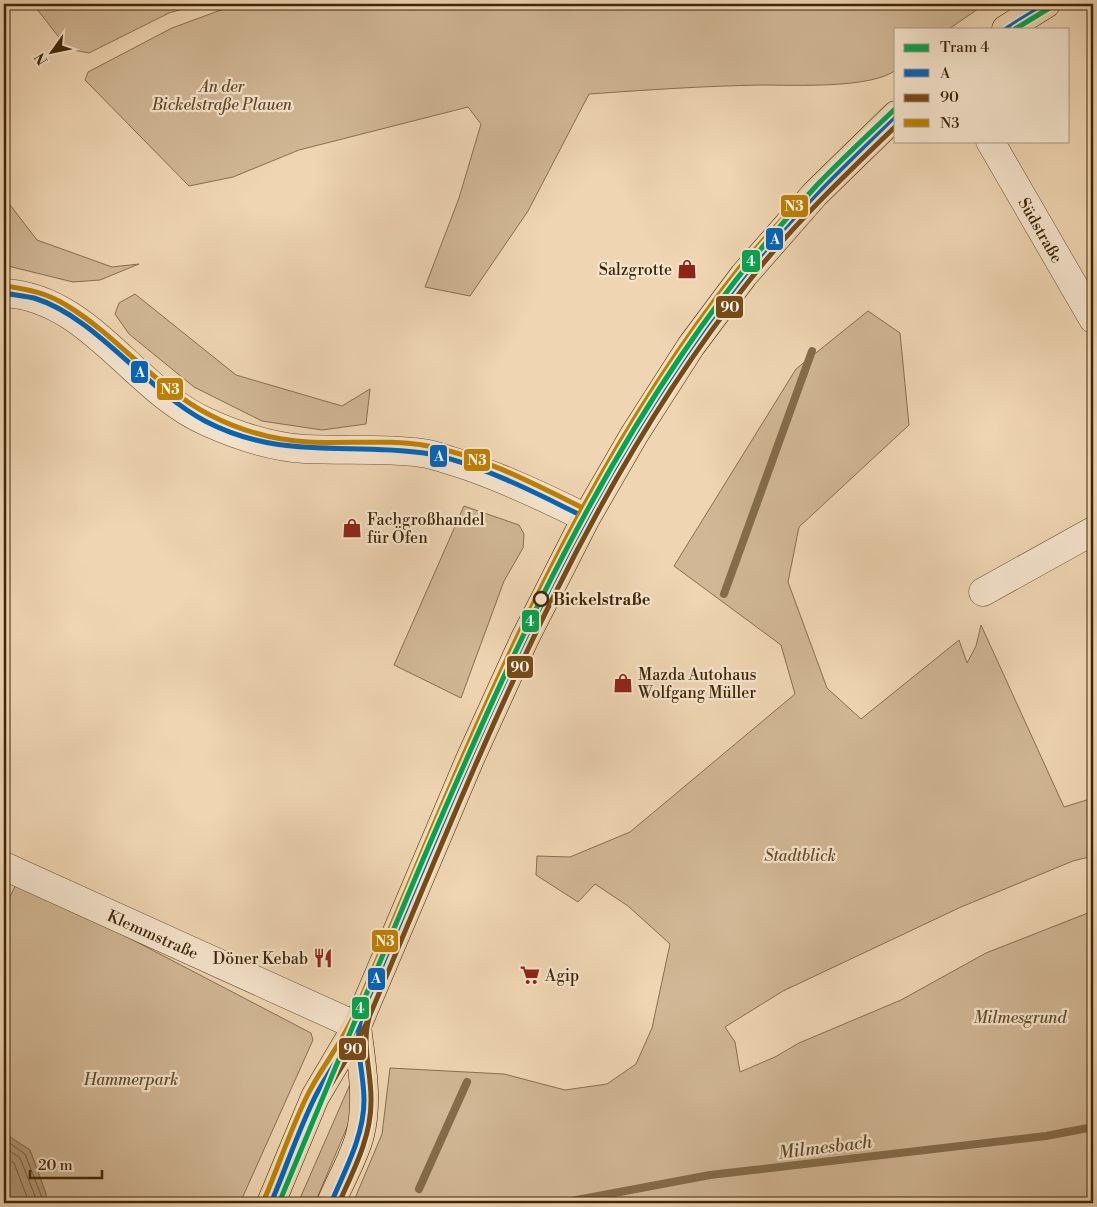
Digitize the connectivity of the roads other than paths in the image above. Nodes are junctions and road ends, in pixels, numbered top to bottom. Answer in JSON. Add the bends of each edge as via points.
{"nodes":[{"id":1,"x":1046,"y":4,"type":"edge"},
{"id":2,"x":1008,"y":28,"type":"edge"},
{"id":3,"x":894,"y":117,"type":"edge"},
{"id":4,"x":991,"y":142,"type":"edge"},
{"id":5,"x":4,"y":292,"type":"edge"},
{"id":6,"x":1093,"y":319,"type":"edge"},
{"id":7,"x":586,"y":518,"type":"junction"},
{"id":8,"x":1093,"y":531,"type":"edge"},
{"id":9,"x":983,"y":592,"type":"dead end"},
{"id":10,"x":4,"y":866,"type":"edge"},
{"id":11,"x":357,"y":1026,"type":"junction"},
{"id":12,"x":271,"y":1203,"type":"edge"},
{"id":13,"x":331,"y":1203,"type":"edge"}],
"edges":[{"from":1,"to":2,"type":"main road"},
{"from":3,"to":7,"type":"main road","via":[[815,194],[744,275],[691,346]]},
{"from":4,"to":6,"type":"street","name":"Südstraße"},
{"from":5,"to":7,"type":"street","via":[[41,300],[77,320],[168,398],[206,422],[254,440],[304,449],[424,453],[476,469]]},
{"from":7,"to":11,"type":"main road","via":[[521,647]]},
{"from":8,"to":9,"type":"street"},
{"from":10,"to":11,"type":"street","name":"Klemmstraße"},
{"from":11,"to":12,"type":"main road","via":[[316,1097]]},
{"from":11,"to":13,"type":"main road","via":[[363,1080],[363,1119],[359,1137]]}]}
